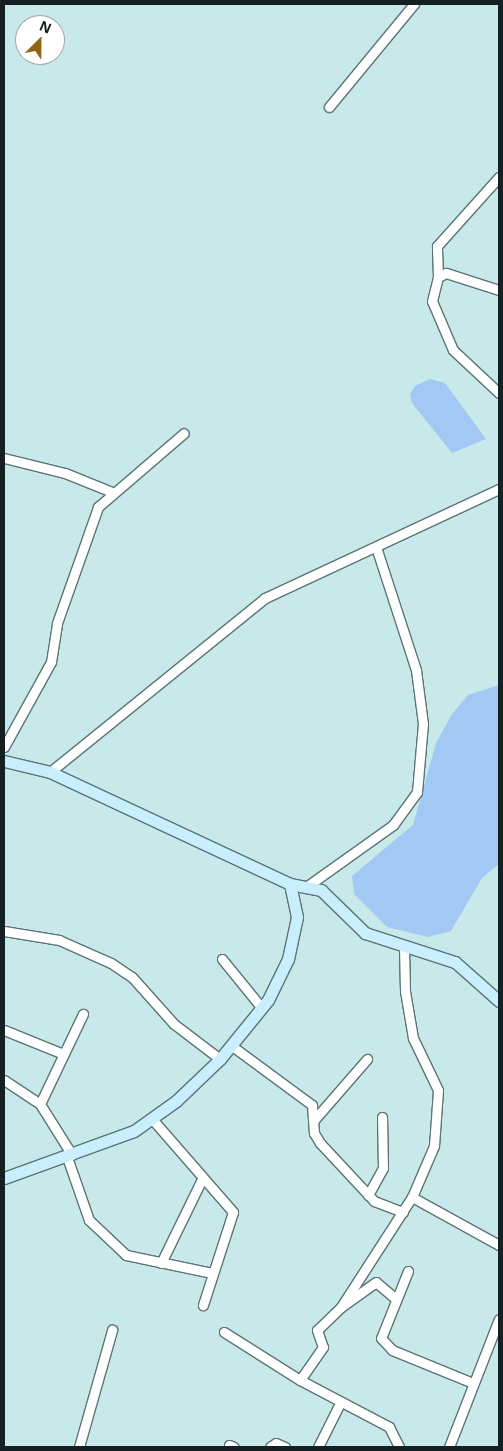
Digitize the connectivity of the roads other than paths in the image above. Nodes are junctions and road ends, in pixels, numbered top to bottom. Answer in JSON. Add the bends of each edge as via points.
{"nodes":[{"id":1,"x":414,"y":4,"type":"edge"},
{"id":2,"x":329,"y":107,"type":"dead end"},
{"id":3,"x":499,"y":177,"type":"edge"},
{"id":4,"x":438,"y":277,"type":"junction"},
{"id":5,"x":499,"y":290,"type":"edge"},
{"id":6,"x":499,"y":393,"type":"edge"},
{"id":7,"x":184,"y":432,"type":"dead end"},
{"id":8,"x":4,"y":458,"type":"edge"},
{"id":9,"x":499,"y":489,"type":"edge"},
{"id":10,"x":112,"y":492,"type":"junction"},
{"id":11,"x":376,"y":546,"type":"junction"},
{"id":12,"x":4,"y":747,"type":"edge"},
{"id":13,"x":4,"y":762,"type":"edge"},
{"id":14,"x":50,"y":772,"type":"junction"},
{"id":15,"x":290,"y":884,"type":"junction"},
{"id":16,"x":306,"y":887,"type":"junction"},
{"id":17,"x":4,"y":931,"type":"edge"},
{"id":18,"x":404,"y":948,"type":"junction"},
{"id":19,"x":222,"y":959,"type":"dead end"},
{"id":20,"x":499,"y":1001,"type":"edge"},
{"id":21,"x":262,"y":1008,"type":"junction"},
{"id":22,"x":83,"y":1014,"type":"dead end"},
{"id":23,"x":4,"y":1030,"type":"edge"},
{"id":24,"x":232,"y":1046,"type":"junction"},
{"id":25,"x":61,"y":1053,"type":"junction"},
{"id":26,"x":220,"y":1059,"type":"junction"},
{"id":27,"x":367,"y":1059,"type":"dead end"},
{"id":28,"x":4,"y":1080,"type":"edge"},
{"id":29,"x":40,"y":1104,"type":"junction"},
{"id":30,"x":382,"y":1117,"type":"dead end"},
{"id":31,"x":153,"y":1120,"type":"junction"},
{"id":32,"x":314,"y":1121,"type":"junction"},
{"id":33,"x":69,"y":1156,"type":"junction"},
{"id":34,"x":4,"y":1178,"type":"edge"},
{"id":35,"x":201,"y":1181,"type":"junction"},
{"id":36,"x":368,"y":1195,"type":"junction"},
{"id":37,"x":412,"y":1197,"type":"junction"},
{"id":38,"x":403,"y":1212,"type":"junction"},
{"id":39,"x":499,"y":1245,"type":"edge"},
{"id":40,"x":161,"y":1263,"type":"junction"},
{"id":41,"x":408,"y":1271,"type":"dead end"},
{"id":42,"x":212,"y":1273,"type":"junction"},
{"id":43,"x":396,"y":1299,"type":"junction"},
{"id":44,"x":203,"y":1305,"type":"dead end"},
{"id":45,"x":340,"y":1307,"type":"junction"},
{"id":46,"x":499,"y":1319,"type":"edge"},
{"id":47,"x":112,"y":1330,"type":"dead end"},
{"id":48,"x":224,"y":1332,"type":"dead end"},
{"id":49,"x":300,"y":1380,"type":"junction"},
{"id":50,"x":473,"y":1383,"type":"junction"},
{"id":51,"x":340,"y":1403,"type":"junction"},
{"id":52,"x":79,"y":1447,"type":"edge"},
{"id":53,"x":270,"y":1447,"type":"edge"},
{"id":54,"x":285,"y":1447,"type":"edge"},
{"id":55,"x":318,"y":1447,"type":"edge"},
{"id":56,"x":399,"y":1447,"type":"edge"},
{"id":57,"x":449,"y":1447,"type":"edge"}],
"edges":[{"from":1,"to":2,"type":"street"},
{"from":3,"to":4,"type":"street","via":[[437,246]]},
{"from":4,"to":5,"type":"street","via":[[454,274]]},
{"from":4,"to":6,"type":"street","via":[[432,301],[449,342]]},
{"from":7,"to":10,"type":"street"},
{"from":8,"to":10,"type":"street","via":[[65,473]]},
{"from":9,"to":11,"type":"street"},
{"from":10,"to":12,"type":"street","via":[[94,515],[57,623],[50,662]]},
{"from":11,"to":14,"type":"street","via":[[265,598]]},
{"from":11,"to":16,"type":"street","via":[[416,670],[423,724],[417,792],[392,825]]},
{"from":13,"to":14,"type":"street"},
{"from":14,"to":15,"type":"street"},
{"from":15,"to":16,"type":"street"},
{"from":15,"to":21,"type":"street","via":[[297,917],[294,937],[278,982]]},
{"from":16,"to":18,"type":"street","via":[[332,898],[353,925],[365,933]]},
{"from":17,"to":26,"type":"street","via":[[59,940],[110,963],[145,989],[174,1024]]},
{"from":18,"to":20,"type":"street","via":[[455,962]]},
{"from":18,"to":37,"type":"street","via":[[405,991],[413,1038],[438,1097],[434,1146]]},
{"from":19,"to":21,"type":"street"},
{"from":21,"to":24,"type":"street"},
{"from":22,"to":25,"type":"street"},
{"from":23,"to":25,"type":"street"},
{"from":24,"to":26,"type":"street"},
{"from":24,"to":32,"type":"street","via":[[312,1105]]},
{"from":25,"to":29,"type":"street"},
{"from":26,"to":31,"type":"street"},
{"from":27,"to":32,"type":"street"},
{"from":28,"to":29,"type":"street"},
{"from":29,"to":33,"type":"street"},
{"from":30,"to":36,"type":"street","via":[[383,1168]]},
{"from":31,"to":33,"type":"street"},
{"from":31,"to":35,"type":"street"},
{"from":32,"to":36,"type":"street","via":[[314,1133],[320,1143]]},
{"from":33,"to":34,"type":"street"},
{"from":33,"to":40,"type":"street","via":[[92,1225],[113,1238],[126,1255]]},
{"from":35,"to":40,"type":"street"},
{"from":35,"to":42,"type":"street","via":[[232,1212]]},
{"from":36,"to":38,"type":"street","via":[[384,1207]]},
{"from":37,"to":38,"type":"street"},
{"from":37,"to":39,"type":"street"},
{"from":38,"to":45,"type":"street"},
{"from":40,"to":42,"type":"street"},
{"from":41,"to":43,"type":"street"},
{"from":42,"to":44,"type":"street"},
{"from":43,"to":45,"type":"street","via":[[376,1282]]},
{"from":43,"to":50,"type":"street","via":[[382,1332],[385,1345]]},
{"from":45,"to":49,"type":"street","via":[[317,1330],[323,1347]]},
{"from":46,"to":50,"type":"street"},
{"from":47,"to":52,"type":"street"},
{"from":48,"to":49,"type":"street"},
{"from":49,"to":51,"type":"street"},
{"from":50,"to":57,"type":"street"},
{"from":51,"to":55,"type":"street"},
{"from":51,"to":56,"type":"street","via":[[389,1427],[398,1437]]},
{"from":53,"to":54,"type":"street","via":[[276,1443]]}]}
